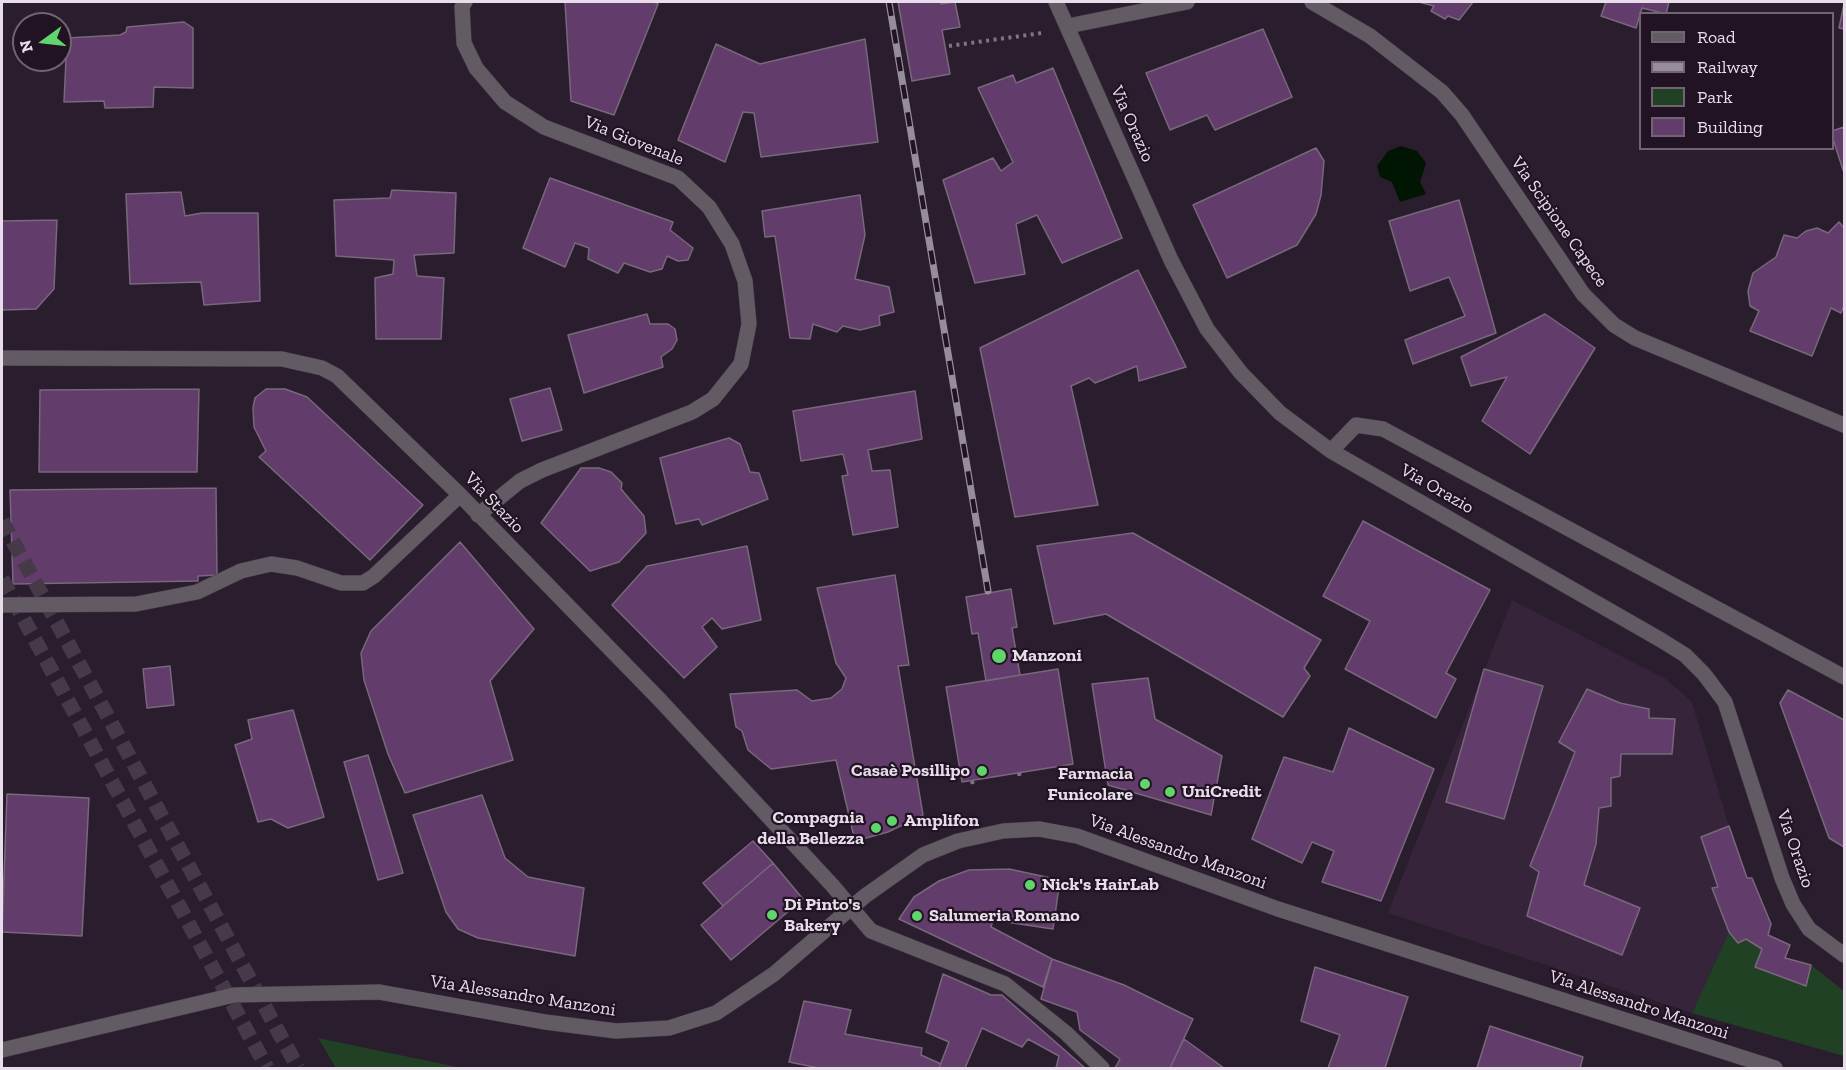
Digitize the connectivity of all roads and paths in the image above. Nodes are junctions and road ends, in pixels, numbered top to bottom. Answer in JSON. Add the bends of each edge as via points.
{"nodes":[{"id":1,"x":465,"y":2,"type":"edge"},
{"id":2,"x":1056,"y":2,"type":"edge"},
{"id":3,"x":1187,"y":2,"type":"edge"},
{"id":4,"x":1312,"y":2,"type":"edge"},
{"id":5,"x":1068,"y":26,"type":"junction"},
{"id":6,"x":1042,"y":33,"type":"dead end"},
{"id":7,"x":949,"y":46,"type":"dead end"},
{"id":8,"x":2,"y":358,"type":"edge"},
{"id":9,"x":1845,"y":425,"type":"edge"},
{"id":10,"x":1331,"y":451,"type":"junction"},
{"id":11,"x":460,"y":495,"type":"junction"},
{"id":12,"x":478,"y":515,"type":"junction"},
{"id":13,"x":2,"y":605,"type":"edge"},
{"id":14,"x":1845,"y":677,"type":"edge"},
{"id":15,"x":852,"y":908,"type":"junction"},
{"id":16,"x":1845,"y":955,"type":"edge"},
{"id":17,"x":2,"y":1050,"type":"edge"},
{"id":18,"x":1101,"y":1068,"type":"edge"},
{"id":19,"x":1775,"y":1068,"type":"edge"}],
"edges":[{"from":1,"to":12,"type":"street","name":"Via Giovenale","via":[[464,43],[476,68],[505,102],[544,127],[678,178],[710,207],[732,244],[745,281],[749,324],[741,364],[713,399],[692,412],[542,470],[520,481]]},
{"from":2,"to":5,"type":"street","name":"Via Orazio"},
{"from":3,"to":5,"type":"street"},
{"from":4,"to":9,"type":"street","name":"Via Scipione Capece","via":[[1370,36],[1442,92],[1462,115],[1583,294],[1614,325],[1635,338]]},
{"from":5,"to":10,"type":"street","name":"Via Orazio","via":[[1171,260],[1208,329],[1241,373],[1280,412]]},
{"from":6,"to":7,"type":"path"},
{"from":8,"to":11,"type":"street","name":"Via Stazio","via":[[282,359],[322,368],[348,385]]},
{"from":10,"to":14,"type":"street","via":[[1356,425],[1383,429]]},
{"from":10,"to":16,"type":"street","name":"Via Orazio","via":[[1685,655],[1725,702],[1793,904],[1809,929]]},
{"from":11,"to":12,"type":"street","name":"Via Stazio"},
{"from":11,"to":13,"type":"street","via":[[363,583],[341,583],[271,564],[241,571],[197,592],[136,604]]},
{"from":12,"to":15,"type":"street","name":"Via Stazio","via":[[659,699]]},
{"from":15,"to":17,"type":"street","name":"Via Alessandro Manzoni","via":[[774,974],[716,1013],[669,1028],[616,1031],[378,992],[234,995]]},
{"from":15,"to":18,"type":"street","name":"Via Stazio","via":[[871,931],[1005,984],[1066,1032]]},
{"from":15,"to":19,"type":"street","name":"Via Alessandro Manzoni","via":[[923,855],[958,841],[1003,831],[1039,829],[1077,836],[1278,909]]}]}
